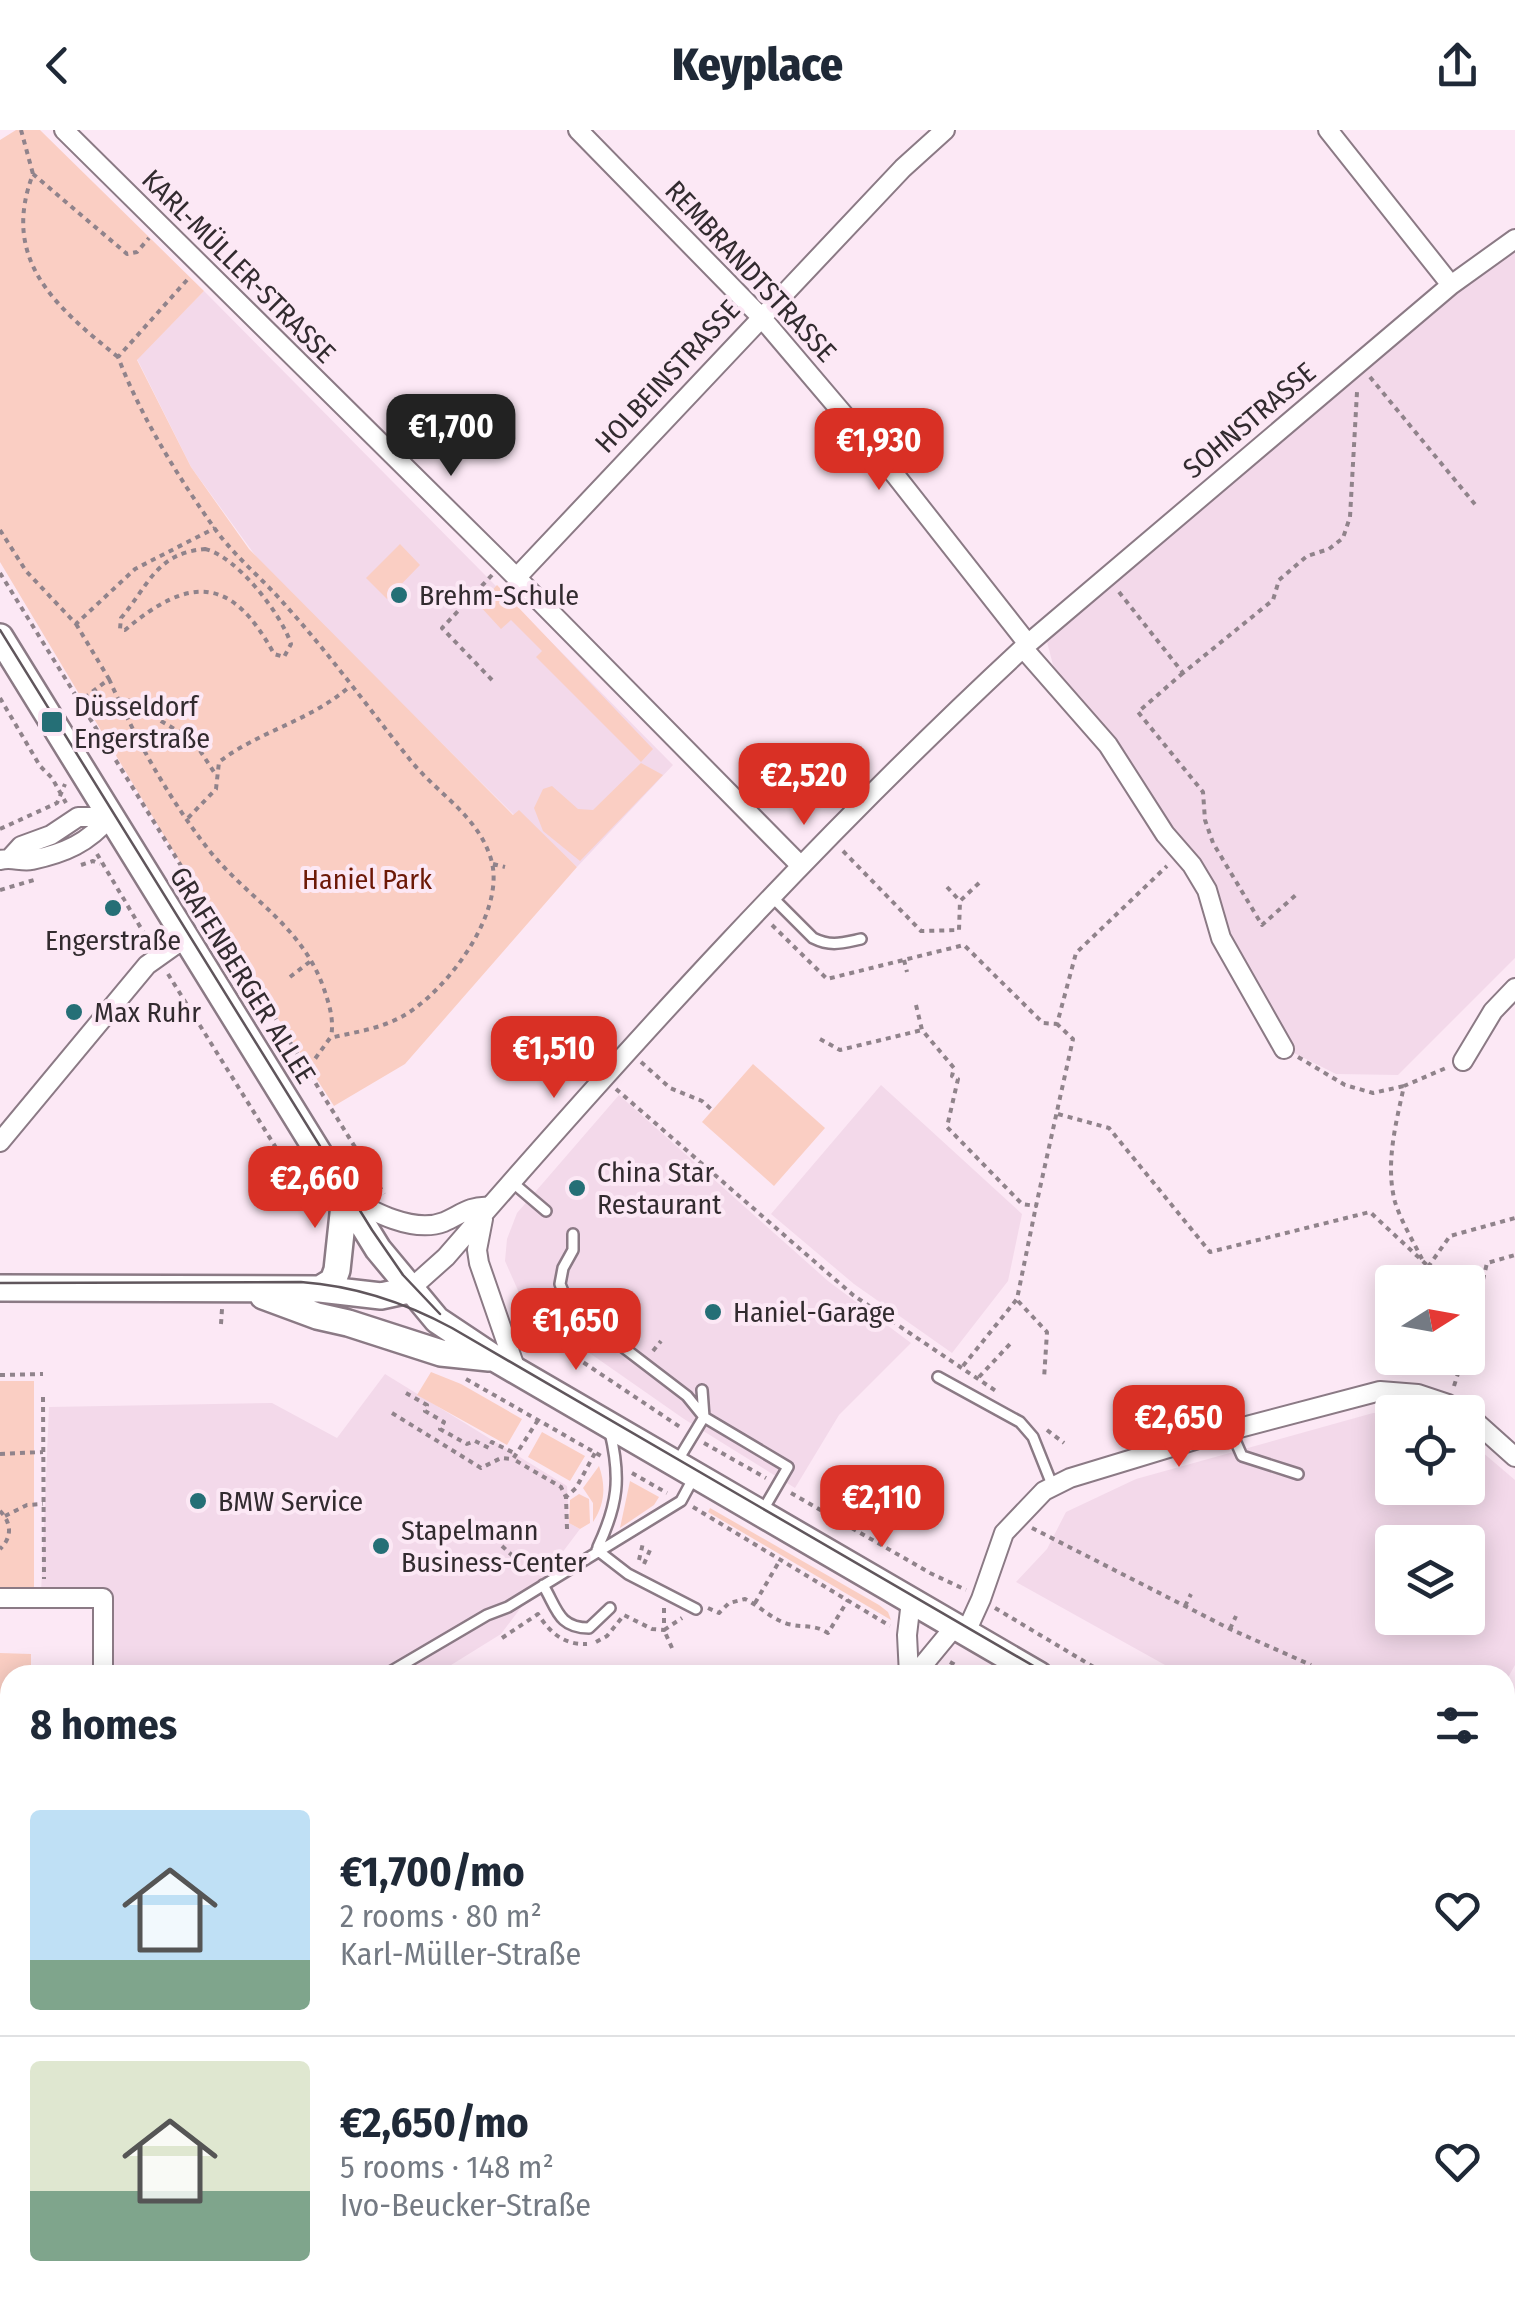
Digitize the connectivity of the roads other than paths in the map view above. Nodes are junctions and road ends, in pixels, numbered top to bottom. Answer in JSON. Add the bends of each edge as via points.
{"nodes":[{"id":1,"x":64,"y":130,"type":"edge"},
{"id":2,"x":578,"y":130,"type":"edge"},
{"id":3,"x":945,"y":130,"type":"edge"},
{"id":4,"x":1328,"y":130,"type":"edge"},
{"id":5,"x":1515,"y":240,"type":"edge"},
{"id":6,"x":1450,"y":285,"type":"junction"},
{"id":7,"x":761,"y":317,"type":"junction"},
{"id":8,"x":510,"y":570,"type":"junction"},
{"id":9,"x":0,"y":637,"type":"edge"},
{"id":10,"x":1026,"y":646,"type":"junction"},
{"id":11,"x":110,"y":817,"type":"junction"},
{"id":12,"x":6,"y":858,"type":"edge"},
{"id":13,"x":801,"y":866,"type":"junction"},
{"id":14,"x":772,"y":896,"type":"junction"},
{"id":15,"x":185,"y":938,"type":"junction"},
{"id":16,"x":861,"y":938,"type":"dead end"},
{"id":17,"x":1515,"y":988,"type":"edge"},
{"id":18,"x":1284,"y":1049,"type":"road end"},
{"id":19,"x":1462,"y":1061,"type":"road end"},
{"id":20,"x":0,"y":1142,"type":"edge"},
{"id":21,"x":512,"y":1182,"type":"junction"},
{"id":22,"x":344,"y":1196,"type":"junction"},
{"id":23,"x":487,"y":1210,"type":"junction"},
{"id":24,"x":546,"y":1211,"type":"dead end"},
{"id":25,"x":572,"y":1234,"type":"dead end"},
{"id":26,"x":0,"y":1288,"type":"edge"},
{"id":27,"x":244,"y":1289,"type":"junction"},
{"id":28,"x":320,"y":1289,"type":"junction"},
{"id":29,"x":409,"y":1290,"type":"junction"},
{"id":30,"x":618,"y":1327,"type":"dead end"},
{"id":31,"x":602,"y":1331,"type":"junction"},
{"id":32,"x":505,"y":1364,"type":"junction"},
{"id":33,"x":938,"y":1377,"type":"dead end"},
{"id":34,"x":702,"y":1390,"type":"dead end"},
{"id":35,"x":1421,"y":1395,"type":"edge"},
{"id":36,"x":704,"y":1417,"type":"junction"},
{"id":37,"x":608,"y":1424,"type":"junction"},
{"id":38,"x":1230,"y":1431,"type":"junction"},
{"id":39,"x":1485,"y":1431,"type":"edge"},
{"id":40,"x":1515,"y":1457,"type":"edge"},
{"id":41,"x":686,"y":1469,"type":"junction"},
{"id":42,"x":1298,"y":1474,"type":"dead end"},
{"id":43,"x":1053,"y":1486,"type":"junction"},
{"id":44,"x":761,"y":1513,"type":"junction"},
{"id":45,"x":597,"y":1550,"type":"junction"},
{"id":46,"x":543,"y":1584,"type":"junction"},
{"id":47,"x":0,"y":1598,"type":"edge"},
{"id":48,"x":911,"y":1601,"type":"junction"},
{"id":49,"x":610,"y":1608,"type":"dead end"},
{"id":50,"x":696,"y":1609,"type":"road end"},
{"id":51,"x":961,"y":1629,"type":"junction"},
{"id":52,"x":102,"y":1665,"type":"edge"},
{"id":53,"x":401,"y":1665,"type":"edge"},
{"id":54,"x":908,"y":1665,"type":"edge"},
{"id":55,"x":923,"y":1665,"type":"edge"},
{"id":56,"x":1023,"y":1665,"type":"edge"}],
"edges":[{"from":1,"to":8,"type":"street","name":"KARL-MÜLLER-STRASSE"},
{"from":2,"to":7,"type":"street","name":"REMBRANDTSTRASSE"},
{"from":3,"to":7,"type":"street","name":"HOLBEINSTRASSE"},
{"from":4,"to":6,"type":"street"},
{"from":5,"to":6,"type":"street","name":"SOHNSTRASSE"},
{"from":6,"to":10,"type":"street","name":"SOHNSTRASSE"},
{"from":7,"to":8,"type":"street","name":"HOLBEINSTRASSE"},
{"from":7,"to":10,"type":"street","name":"REMBRANDTSTRASSE"},
{"from":8,"to":13,"type":"street","name":"KARL-MÜLLER-STRASSE"},
{"from":9,"to":11,"type":"main road","name":"GRAFENBERGER ALLEE"},
{"from":10,"to":13,"type":"street","name":"SOHNSTRASSE"},
{"from":10,"to":18,"type":"street","via":[[1108,746],[1207,890],[1220,938]]},
{"from":11,"to":12,"type":"street","via":[[88,841],[27,862]]},
{"from":11,"to":15,"type":"main road","name":"GRAFENBERGER ALLEE"},
{"from":13,"to":14,"type":"street","name":"SOHNSTRASSE"},
{"from":14,"to":16,"type":"lane","via":[[821,942]]},
{"from":14,"to":21,"type":"street","name":"SOHNSTRASSE"},
{"from":15,"to":20,"type":"street","via":[[157,955]]},
{"from":15,"to":22,"type":"main road","name":"GRAFENBERGER ALLEE"},
{"from":17,"to":19,"type":"street"},
{"from":21,"to":23,"type":"street","name":"SOHNSTRASSE"},
{"from":21,"to":24,"type":"lane"},
{"from":22,"to":23,"type":"street","via":[[422,1226],[479,1206]]},
{"from":22,"to":28,"type":"main road","via":[[337,1270]]},
{"from":22,"to":29,"type":"main road","name":"GRAFENBERGER ALLEE"},
{"from":23,"to":29,"type":"street","name":"SOHNSTRASSE"},
{"from":23,"to":32,"type":"street","via":[[476,1250]]},
{"from":25,"to":31,"type":"lane","via":[[560,1284]]},
{"from":26,"to":27,"type":"main road"},
{"from":27,"to":28,"type":"main road"},
{"from":27,"to":32,"type":"main road","via":[[441,1352]]},
{"from":28,"to":29,"type":"main road","via":[[381,1296]]},
{"from":29,"to":32,"type":"main road","name":"GRAFENBERGER ALLEE","via":[[437,1320]]},
{"from":30,"to":31,"type":"lane"},
{"from":31,"to":36,"type":"lane","via":[[687,1396]]},
{"from":32,"to":37,"type":"main road","name":"GRAFENBERGER ALLEE"},
{"from":33,"to":43,"type":"lane","via":[[1020,1422]]},
{"from":34,"to":36,"type":"lane"},
{"from":35,"to":38,"type":"street","via":[[1380,1391]]},
{"from":36,"to":41,"type":"lane"},
{"from":36,"to":44,"type":"lane","via":[[788,1468]]},
{"from":37,"to":41,"type":"main road","name":"GRAFENBERGER ALLEE"},
{"from":37,"to":45,"type":"lane","via":[[618,1466],[616,1492]]},
{"from":38,"to":42,"type":"lane","via":[[1242,1456]]},
{"from":38,"to":43,"type":"street"},
{"from":39,"to":40,"type":"street"},
{"from":41,"to":44,"type":"main road","name":"GRAFENBERGER ALLEE"},
{"from":41,"to":45,"type":"lane","via":[[681,1501]]},
{"from":43,"to":51,"type":"street","via":[[1004,1533],[982,1599]]},
{"from":44,"to":48,"type":"main road","name":"GRAFENBERGER ALLEE"},
{"from":45,"to":46,"type":"lane"},
{"from":45,"to":50,"type":"lane"},
{"from":46,"to":49,"type":"lane","via":[[568,1626],[589,1628]]},
{"from":46,"to":53,"type":"lane"},
{"from":47,"to":52,"type":"street","via":[[102,1598]]},
{"from":48,"to":51,"type":"main road","name":"GRAFENBERGER ALLEE"},
{"from":48,"to":54,"type":"street"},
{"from":51,"to":55,"type":"street"},
{"from":51,"to":56,"type":"main road","name":"GRAFENBERGER ALLEE"}]}
